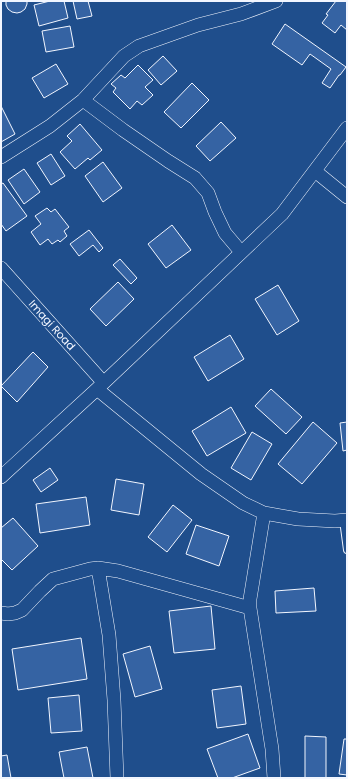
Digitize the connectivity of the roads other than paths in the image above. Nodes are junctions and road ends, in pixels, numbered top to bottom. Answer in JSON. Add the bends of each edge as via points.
{"nodes":[{"id":1,"x":276,"y":1,"type":"edge"},
{"id":2,"x":83,"y":100,"type":"junction"},
{"id":3,"x":347,"y":128,"type":"edge"},
{"id":4,"x":1,"y":157,"type":"edge"},
{"id":5,"x":314,"y":171,"type":"junction"},
{"id":6,"x":347,"y":197,"type":"edge"},
{"id":7,"x":241,"y":252,"type":"junction"},
{"id":8,"x":1,"y":268,"type":"edge"},
{"id":9,"x":100,"y":386,"type":"junction"},
{"id":10,"x":1,"y":477,"type":"edge"},
{"id":11,"x":264,"y":513,"type":"junction"},
{"id":12,"x":345,"y":520,"type":"edge"},
{"id":13,"x":347,"y":550,"type":"edge"},
{"id":14,"x":98,"y":568,"type":"junction"},
{"id":15,"x":250,"y":608,"type":"junction"},
{"id":16,"x":1,"y":613,"type":"edge"},
{"id":17,"x":15,"y":613,"type":"junction"},
{"id":18,"x":1,"y":625,"type":"edge"},
{"id":19,"x":117,"y":778,"type":"edge"},
{"id":20,"x":274,"y":778,"type":"edge"}],
"edges":[{"from":1,"to":2,"type":"street","via":[[139,46],[124,56]]},
{"from":2,"to":4,"type":"street","via":[[50,126]]},
{"from":2,"to":7,"type":"street","via":[[194,178],[208,193],[225,233]]},
{"from":3,"to":5,"type":"street"},
{"from":5,"to":6,"type":"street"},
{"from":5,"to":7,"type":"street","via":[[282,214]]},
{"from":7,"to":9,"type":"street"},
{"from":8,"to":9,"type":"street","name":"Imagi Road"},
{"from":9,"to":10,"type":"street"},
{"from":9,"to":11,"type":"street","name":"Imagi Road","via":[[201,474],[243,503]]},
{"from":11,"to":12,"type":"street","name":"Imagi Road","via":[[298,520]]},
{"from":11,"to":15,"type":"street"},
{"from":12,"to":13,"type":"lane"},
{"from":14,"to":15,"type":"street","via":[[118,571]]},
{"from":14,"to":17,"type":"street","via":[[53,579],[22,610]]},
{"from":14,"to":19,"type":"street","via":[[109,635]]},
{"from":15,"to":20,"type":"street","via":[[272,749]]},
{"from":16,"to":17,"type":"street"},
{"from":17,"to":18,"type":"street"}]}
